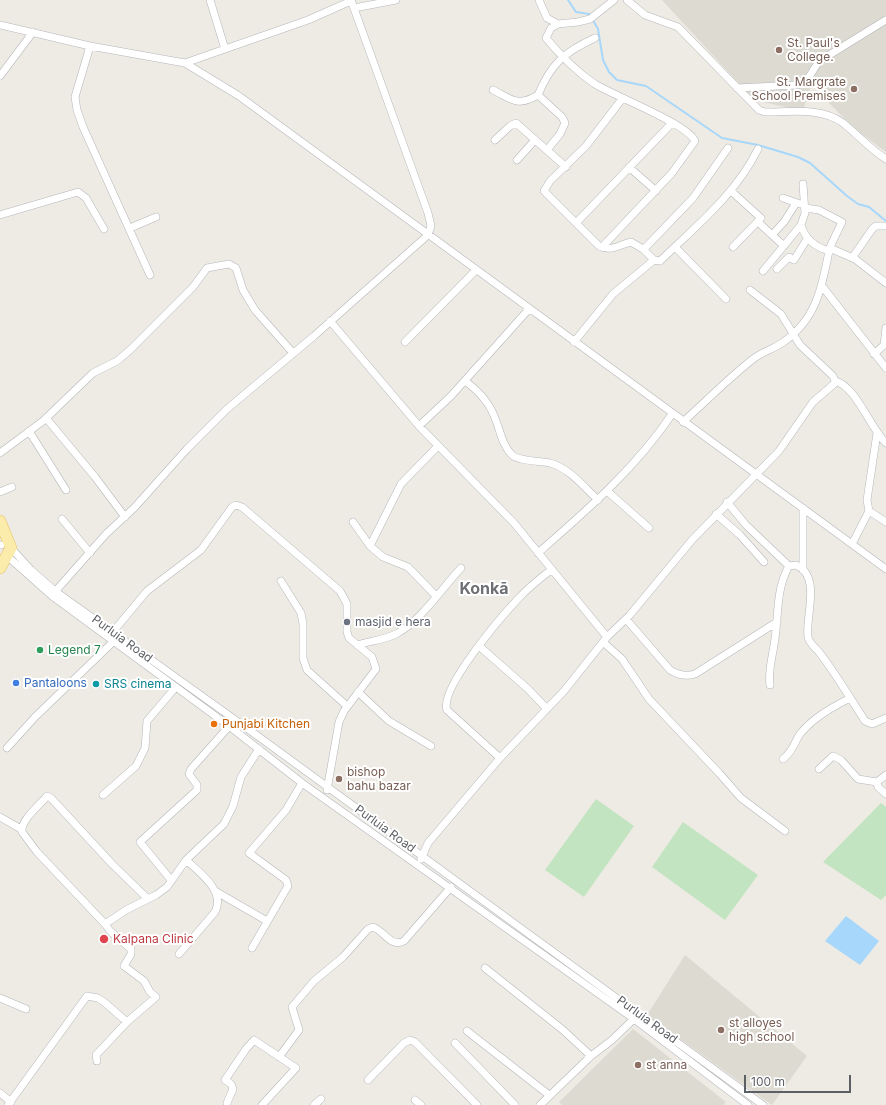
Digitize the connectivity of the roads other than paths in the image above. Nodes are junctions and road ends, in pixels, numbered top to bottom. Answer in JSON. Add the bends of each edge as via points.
{"nodes":[{"id":1,"x":210,"y":0,"type":"edge"},
{"id":2,"x":396,"y":0,"type":"edge"},
{"id":3,"x":539,"y":0,"type":"edge"},
{"id":4,"x":614,"y":0,"type":"edge"},
{"id":5,"x":627,"y":0,"type":"edge"},
{"id":6,"x":352,"y":3,"type":"edge"},
{"id":7,"x":886,"y":20,"type":"edge"},
{"id":8,"x":0,"y":24,"type":"edge"},
{"id":9,"x":558,"y":24,"type":"junction"},
{"id":10,"x":33,"y":32,"type":"junction"},
{"id":11,"x":595,"y":38,"type":"dead end"},
{"id":12,"x":90,"y":46,"type":"junction"},
{"id":13,"x":225,"y":49,"type":"junction"},
{"id":14,"x":562,"y":56,"type":"junction"},
{"id":15,"x":185,"y":62,"type":"junction"},
{"id":16,"x":0,"y":76,"type":"edge"},
{"id":17,"x":738,"y":88,"type":"junction"},
{"id":18,"x":493,"y":90,"type":"dead end"},
{"id":19,"x":538,"y":95,"type":"junction"},
{"id":20,"x":622,"y":99,"type":"junction"},
{"id":21,"x":672,"y":123,"type":"junction"},
{"id":22,"x":495,"y":140,"type":"dead end"},
{"id":23,"x":536,"y":140,"type":"junction"},
{"id":24,"x":728,"y":148,"type":"dead end"},
{"id":25,"x":758,"y":149,"type":"dead end"},
{"id":26,"x":547,"y":150,"type":"junction"},
{"id":27,"x":886,"y":159,"type":"edge"},
{"id":28,"x":517,"y":160,"type":"dead end"},
{"id":29,"x":566,"y":167,"type":"junction"},
{"id":30,"x":630,"y":167,"type":"junction"},
{"id":31,"x":803,"y":184,"type":"dead end"},
{"id":32,"x":656,"y":191,"type":"junction"},
{"id":33,"x":731,"y":191,"type":"junction"},
{"id":34,"x":783,"y":198,"type":"dead end"},
{"id":35,"x":796,"y":203,"type":"junction"},
{"id":36,"x":805,"y":207,"type":"junction"},
{"id":37,"x":0,"y":215,"type":"edge"},
{"id":38,"x":156,"y":217,"type":"dead end"},
{"id":39,"x":758,"y":222,"type":"junction"},
{"id":40,"x":576,"y":223,"type":"junction"},
{"id":41,"x":801,"y":226,"type":"junction"},
{"id":42,"x":886,"y":226,"type":"edge"},
{"id":43,"x":130,"y":228,"type":"junction"},
{"id":44,"x":104,"y":229,"type":"dead end"},
{"id":45,"x":428,"y":235,"type":"junction"},
{"id":46,"x":772,"y":235,"type":"junction"},
{"id":47,"x":807,"y":239,"type":"junction"},
{"id":48,"x":784,"y":246,"type":"junction"},
{"id":49,"x":675,"y":247,"type":"junction"},
{"id":50,"x":733,"y":247,"type":"dead end"},
{"id":51,"x":602,"y":248,"type":"junction"},
{"id":52,"x":643,"y":249,"type":"junction"},
{"id":53,"x":830,"y":250,"type":"junction"},
{"id":54,"x":852,"y":258,"type":"junction"},
{"id":55,"x":654,"y":260,"type":"junction"},
{"id":56,"x":778,"y":269,"type":"dead end"},
{"id":57,"x":476,"y":270,"type":"junction"},
{"id":58,"x":763,"y":271,"type":"dead end"},
{"id":59,"x":150,"y":275,"type":"dead end"},
{"id":60,"x":886,"y":283,"type":"edge"},
{"id":61,"x":822,"y":286,"type":"junction"},
{"id":62,"x":750,"y":290,"type":"dead end"},
{"id":63,"x":726,"y":299,"type":"dead end"},
{"id":64,"x":529,"y":309,"type":"junction"},
{"id":65,"x":330,"y":321,"type":"junction"},
{"id":66,"x":886,"y":328,"type":"edge"},
{"id":67,"x":793,"y":335,"type":"junction"},
{"id":68,"x":405,"y":342,"type":"dead end"},
{"id":69,"x":574,"y":342,"type":"junction"},
{"id":70,"x":293,"y":353,"type":"junction"},
{"id":71,"x":874,"y":354,"type":"junction"},
{"id":72,"x":886,"y":368,"type":"edge"},
{"id":73,"x":465,"y":381,"type":"junction"},
{"id":74,"x":835,"y":381,"type":"junction"},
{"id":75,"x":672,"y":414,"type":"junction"},
{"id":76,"x":46,"y":418,"type":"junction"},
{"id":77,"x":683,"y":422,"type":"junction"},
{"id":78,"x":419,"y":426,"type":"junction"},
{"id":79,"x":30,"y":432,"type":"junction"},
{"id":80,"x":877,"y":433,"type":"junction"},
{"id":81,"x":886,"y":443,"type":"edge"},
{"id":82,"x":438,"y":446,"type":"junction"},
{"id":83,"x":0,"y":454,"type":"edge"},
{"id":84,"x":756,"y":475,"type":"junction"},
{"id":85,"x":12,"y":487,"type":"dead end"},
{"id":86,"x":66,"y":490,"type":"dead end"},
{"id":87,"x":607,"y":491,"type":"junction"},
{"id":88,"x":0,"y":492,"type":"edge"},
{"id":89,"x":598,"y":500,"type":"junction"},
{"id":90,"x":727,"y":502,"type":"junction"},
{"id":91,"x":803,"y":508,"type":"junction"},
{"id":92,"x":869,"y":511,"type":"junction"},
{"id":93,"x":716,"y":514,"type":"junction"},
{"id":94,"x":125,"y":517,"type":"junction"},
{"id":95,"x":62,"y":519,"type":"dead end"},
{"id":96,"x":0,"y":521,"type":"edge"},
{"id":97,"x":353,"y":522,"type":"dead end"},
{"id":98,"x":886,"y":522,"type":"edge"},
{"id":99,"x":649,"y":528,"type":"dead end"},
{"id":100,"x":852,"y":544,"type":"junction"},
{"id":101,"x":370,"y":546,"type":"junction"},
{"id":102,"x":4,"y":547,"type":"edge"},
{"id":103,"x":90,"y":553,"type":"junction"},
{"id":104,"x":538,"y":553,"type":"junction"},
{"id":105,"x":764,"y":562,"type":"dead end"},
{"id":106,"x":789,"y":566,"type":"junction"},
{"id":107,"x":0,"y":568,"type":"edge"},
{"id":108,"x":461,"y":568,"type":"dead end"},
{"id":109,"x":886,"y":569,"type":"edge"},
{"id":110,"x":551,"y":570,"type":"junction"},
{"id":111,"x":803,"y":570,"type":"junction"},
{"id":112,"x":281,"y":581,"type":"dead end"},
{"id":113,"x":53,"y":594,"type":"junction"},
{"id":114,"x":436,"y":596,"type":"junction"},
{"id":115,"x":626,"y":619,"type":"junction"},
{"id":116,"x":777,"y":622,"type":"junction"},
{"id":117,"x":112,"y":632,"type":"junction"},
{"id":118,"x":605,"y":640,"type":"junction"},
{"id":119,"x":114,"y":641,"type":"junction"},
{"id":120,"x":357,"y":645,"type":"junction"},
{"id":121,"x":479,"y":646,"type":"junction"},
{"id":122,"x":770,"y":685,"type":"dead end"},
{"id":123,"x":175,"y":688,"type":"junction"},
{"id":124,"x":358,"y":692,"type":"junction"},
{"id":125,"x":850,"y":698,"type":"junction"},
{"id":126,"x":347,"y":706,"type":"junction"},
{"id":127,"x":547,"y":709,"type":"junction"},
{"id":128,"x":886,"y":718,"type":"edge"},
{"id":129,"x":235,"y":720,"type":"junction"},
{"id":130,"x":229,"y":726,"type":"junction"},
{"id":131,"x":431,"y":746,"type":"dead end"},
{"id":132,"x":7,"y":748,"type":"dead end"},
{"id":133,"x":258,"y":749,"type":"junction"},
{"id":134,"x":500,"y":758,"type":"junction"},
{"id":135,"x":783,"y":759,"type":"dead end"},
{"id":136,"x":819,"y":769,"type":"dead end"},
{"id":137,"x":886,"y":775,"type":"edge"},
{"id":138,"x":877,"y":782,"type":"junction"},
{"id":139,"x":302,"y":783,"type":"junction"},
{"id":140,"x":329,"y":788,"type":"junction"},
{"id":141,"x":886,"y":794,"type":"edge"},
{"id":142,"x":103,"y":795,"type":"dead end"},
{"id":143,"x":323,"y":797,"type":"junction"},
{"id":144,"x":0,"y":817,"type":"edge"},
{"id":145,"x":21,"y":829,"type":"junction"},
{"id":146,"x":785,"y":831,"type":"dead end"},
{"id":147,"x":422,"y":856,"type":"junction"},
{"id":148,"x":186,"y":860,"type":"junction"},
{"id":149,"x":417,"y":864,"type":"junction"},
{"id":150,"x":171,"y":880,"type":"junction"},
{"id":151,"x":451,"y":887,"type":"junction"},
{"id":152,"x":215,"y":891,"type":"junction"},
{"id":153,"x":148,"y":899,"type":"junction"},
{"id":154,"x":267,"y":921,"type":"junction"},
{"id":155,"x":104,"y":924,"type":"junction"},
{"id":156,"x":252,"y":948,"type":"dead end"},
{"id":157,"x":179,"y":954,"type":"dead end"},
{"id":158,"x":485,"y":968,"type":"dead end"},
{"id":159,"x":0,"y":998,"type":"edge"},
{"id":160,"x":26,"y":1009,"type":"dead end"},
{"id":161,"x":636,"y":1016,"type":"junction"},
{"id":162,"x":127,"y":1022,"type":"junction"},
{"id":163,"x":467,"y":1031,"type":"dead end"},
{"id":164,"x":455,"y":1043,"type":"dead end"},
{"id":165,"x":591,"y":1056,"type":"junction"},
{"id":166,"x":279,"y":1057,"type":"junction"},
{"id":167,"x":97,"y":1061,"type":"dead end"},
{"id":168,"x":368,"y":1080,"type":"dead end"},
{"id":169,"x":0,"y":1093,"type":"edge"},
{"id":170,"x":550,"y":1095,"type":"junction"},
{"id":171,"x":321,"y":1099,"type":"dead end"},
{"id":172,"x":10,"y":1103,"type":"edge"},
{"id":173,"x":227,"y":1104,"type":"edge"},
{"id":174,"x":262,"y":1105,"type":"edge"},
{"id":175,"x":314,"y":1105,"type":"edge"},
{"id":176,"x":477,"y":1105,"type":"edge"},
{"id":177,"x":515,"y":1105,"type":"edge"},
{"id":178,"x":540,"y":1105,"type":"edge"},
{"id":179,"x":748,"y":1105,"type":"edge"},
{"id":180,"x":763,"y":1105,"type":"edge"}],
"edges":[{"from":1,"to":13,"type":"street"},
{"from":2,"to":6,"type":"street"},
{"from":3,"to":9,"type":"street","via":[[547,18]]},
{"from":4,"to":9,"type":"street","via":[[590,19]]},
{"from":5,"to":17,"type":"street","via":[[646,15],[678,27]]},
{"from":6,"to":13,"type":"street"},
{"from":6,"to":45,"type":"street","via":[[430,219]]},
{"from":7,"to":17,"type":"street","via":[[820,60],[814,67],[810,79],[804,83]]},
{"from":8,"to":10,"type":"street"},
{"from":9,"to":14,"type":"street","via":[[551,28],[546,38]]},
{"from":10,"to":12,"type":"street"},
{"from":10,"to":16,"type":"street"},
{"from":11,"to":14,"type":"street"},
{"from":12,"to":15,"type":"street"},
{"from":12,"to":43,"type":"street","via":[[75,97],[77,110]]},
{"from":13,"to":15,"type":"street"},
{"from":14,"to":19,"type":"street","via":[[549,71]]},
{"from":14,"to":20,"type":"street","via":[[596,84]]},
{"from":15,"to":45,"type":"street","via":[[239,96]]},
{"from":17,"to":27,"type":"street","via":[[755,107],[765,112],[817,113],[836,119]]},
{"from":18,"to":19,"type":"street","via":[[517,102],[525,102]]},
{"from":19,"to":26,"type":"street","via":[[562,117],[565,123]]},
{"from":20,"to":21,"type":"street"},
{"from":20,"to":29,"type":"street"},
{"from":21,"to":30,"type":"street"},
{"from":21,"to":32,"type":"street","via":[[696,141],[685,158]]},
{"from":22,"to":23,"type":"street","via":[[516,123]]},
{"from":23,"to":26,"type":"street"},
{"from":23,"to":28,"type":"street"},
{"from":24,"to":52,"type":"street","via":[[693,198]]},
{"from":25,"to":33,"type":"street","via":[[751,164]]},
{"from":26,"to":29,"type":"street"},
{"from":29,"to":40,"type":"street","via":[[550,181],[544,191]]},
{"from":30,"to":32,"type":"street"},
{"from":30,"to":40,"type":"street"},
{"from":31,"to":36,"type":"street"},
{"from":32,"to":51,"type":"street"},
{"from":33,"to":39,"type":"street","via":[[761,218]]},
{"from":33,"to":49,"type":"street"},
{"from":34,"to":35,"type":"street"},
{"from":35,"to":36,"type":"street"},
{"from":35,"to":46,"type":"street"},
{"from":36,"to":41,"type":"street"},
{"from":36,"to":53,"type":"street","via":[[819,210],[842,222]]},
{"from":37,"to":44,"type":"street","via":[[78,192],[86,198]]},
{"from":38,"to":43,"type":"street"},
{"from":39,"to":46,"type":"street"},
{"from":39,"to":50,"type":"street"},
{"from":40,"to":51,"type":"street"},
{"from":41,"to":47,"type":"street"},
{"from":41,"to":48,"type":"street"},
{"from":42,"to":54,"type":"street","via":[[873,228]]},
{"from":43,"to":59,"type":"street"},
{"from":45,"to":57,"type":"street"},
{"from":45,"to":65,"type":"street"},
{"from":46,"to":48,"type":"street"},
{"from":47,"to":53,"type":"street"},
{"from":47,"to":56,"type":"street","via":[[794,260],[789,257]]},
{"from":48,"to":58,"type":"street"},
{"from":49,"to":55,"type":"street","via":[[660,261]]},
{"from":49,"to":63,"type":"street"},
{"from":51,"to":52,"type":"street","via":[[610,250],[631,242]]},
{"from":52,"to":55,"type":"street"},
{"from":53,"to":54,"type":"street"},
{"from":53,"to":61,"type":"street"},
{"from":54,"to":60,"type":"street"},
{"from":55,"to":69,"type":"street","via":[[614,294]]},
{"from":57,"to":64,"type":"street"},
{"from":57,"to":68,"type":"street"},
{"from":61,"to":67,"type":"street","via":[[810,314]]},
{"from":61,"to":71,"type":"street"},
{"from":62,"to":67,"type":"street","via":[[776,309]]},
{"from":64,"to":69,"type":"street"},
{"from":64,"to":73,"type":"street"},
{"from":65,"to":70,"type":"street"},
{"from":65,"to":78,"type":"street"},
{"from":66,"to":71,"type":"street","via":[[884,345]]},
{"from":67,"to":74,"type":"street","via":[[800,345],[830,372]]},
{"from":67,"to":77,"type":"street","via":[[754,358]]},
{"from":69,"to":75,"type":"street"},
{"from":70,"to":76,"type":"street","via":[[254,310],[243,290],[236,268],[228,264],[213,266],[203,272],[192,287],[130,350],[117,361],[93,373]]},
{"from":70,"to":94,"type":"street","via":[[227,409]]},
{"from":71,"to":72,"type":"street"},
{"from":73,"to":78,"type":"street"},
{"from":73,"to":89,"type":"street","via":[[483,396],[491,408],[501,437],[513,456],[560,467]]},
{"from":74,"to":80,"type":"street","via":[[841,382],[848,389]]},
{"from":74,"to":84,"type":"street","via":[[813,402],[787,441]]},
{"from":75,"to":77,"type":"street"},
{"from":75,"to":87,"type":"street"},
{"from":76,"to":79,"type":"street"},
{"from":76,"to":94,"type":"street"},
{"from":77,"to":84,"type":"street"},
{"from":78,"to":82,"type":"street"},
{"from":79,"to":83,"type":"street"},
{"from":79,"to":86,"type":"street"},
{"from":80,"to":81,"type":"street"},
{"from":80,"to":92,"type":"street","via":[[867,495]]},
{"from":82,"to":101,"type":"street","via":[[401,484]]},
{"from":82,"to":104,"type":"street","via":[[504,511]]},
{"from":84,"to":90,"type":"street"},
{"from":84,"to":91,"type":"street"},
{"from":85,"to":88,"type":"street"},
{"from":87,"to":89,"type":"street"},
{"from":87,"to":99,"type":"street"},
{"from":89,"to":104,"type":"street"},
{"from":90,"to":93,"type":"street"},
{"from":90,"to":106,"type":"street","via":[[746,525]]},
{"from":91,"to":100,"type":"street"},
{"from":91,"to":111,"type":"street"},
{"from":92,"to":98,"type":"street"},
{"from":92,"to":100,"type":"street"},
{"from":93,"to":105,"type":"street","via":[[740,535]]},
{"from":93,"to":115,"type":"street"},
{"from":94,"to":103,"type":"street"},
{"from":95,"to":103,"type":"street"},
{"from":96,"to":102,"type":"main road"},
{"from":97,"to":101,"type":"street"},
{"from":100,"to":109,"type":"street"},
{"from":101,"to":114,"type":"street","via":[[383,556],[408,568]]},
{"from":102,"to":107,"type":"main road"},
{"from":102,"to":113,"type":"street","name":"Purluia Road"},
{"from":103,"to":113,"type":"street"},
{"from":104,"to":110,"type":"street"},
{"from":106,"to":111,"type":"street","via":[[796,565]]},
{"from":106,"to":116,"type":"street","via":[[780,588]]},
{"from":108,"to":114,"type":"street"},
{"from":110,"to":118,"type":"street"},
{"from":110,"to":121,"type":"street","via":[[517,600]]},
{"from":111,"to":125,"type":"street","via":[[810,586],[809,640]]},
{"from":112,"to":126,"type":"street","via":[[302,618],[303,658],[307,670]]},
{"from":113,"to":117,"type":"street","name":"Purluia Road"},
{"from":113,"to":119,"type":"street","name":"Purluia Road"},
{"from":114,"to":120,"type":"street","via":[[401,631]]},
{"from":115,"to":116,"type":"street","via":[[670,670],[685,675],[695,674]]},
{"from":115,"to":118,"type":"street"},
{"from":116,"to":122,"type":"street","via":[[769,664]]},
{"from":117,"to":120,"type":"street","via":[[147,591],[201,550],[236,505],[263,524],[340,591],[347,604],[347,632],[349,638]]},
{"from":117,"to":129,"type":"street","name":"Purluia Road"},
{"from":118,"to":127,"type":"street"},
{"from":118,"to":146,"type":"street","via":[[628,667],[649,699],[741,798]]},
{"from":119,"to":123,"type":"street","name":"Purluia Road"},
{"from":119,"to":132,"type":"street"},
{"from":120,"to":124,"type":"street","via":[[372,657],[376,665],[374,673]]},
{"from":121,"to":127,"type":"street"},
{"from":121,"to":134,"type":"street","via":[[448,691],[446,706],[451,714]]},
{"from":123,"to":130,"type":"street","name":"Purluia Road"},
{"from":123,"to":142,"type":"street","via":[[147,721],[145,748],[136,766]]},
{"from":124,"to":126,"type":"street"},
{"from":124,"to":131,"type":"street","via":[[389,721]]},
{"from":125,"to":128,"type":"street","via":[[868,724]]},
{"from":125,"to":135,"type":"street","via":[[818,716]]},
{"from":126,"to":140,"type":"street","via":[[336,733]]},
{"from":127,"to":134,"type":"street"},
{"from":129,"to":130,"type":"street"},
{"from":129,"to":140,"type":"street","name":"Purluia Road"},
{"from":130,"to":133,"type":"street","name":"Purluia Road"},
{"from":130,"to":150,"type":"street","via":[[191,768],[189,774],[197,784],[197,790],[140,842]]},
{"from":133,"to":139,"type":"street","name":"Purluia Road"},
{"from":133,"to":148,"type":"street","via":[[241,777],[233,806],[224,824]]},
{"from":134,"to":147,"type":"street","via":[[428,843]]},
{"from":136,"to":138,"type":"street","via":[[833,756],[841,760],[858,779]]},
{"from":137,"to":138,"type":"street"},
{"from":138,"to":141,"type":"street","via":[[878,787]]},
{"from":139,"to":143,"type":"street","name":"Purluia Road"},
{"from":139,"to":154,"type":"street","via":[[286,810],[249,853],[286,880],[288,886]]},
{"from":140,"to":143,"type":"street"},
{"from":140,"to":147,"type":"street","name":"Purluia Road"},
{"from":143,"to":149,"type":"street","name":"Purluia Road"},
{"from":144,"to":145,"type":"street"},
{"from":145,"to":153,"type":"street","via":[[47,796],[50,797]]},
{"from":145,"to":155,"type":"street","via":[[37,852]]},
{"from":147,"to":149,"type":"street"},
{"from":147,"to":161,"type":"street","name":"Purluia Road"},
{"from":148,"to":150,"type":"street"},
{"from":148,"to":152,"type":"street"},
{"from":149,"to":151,"type":"street","name":"Purluia Road"},
{"from":150,"to":153,"type":"street","via":[[167,887]]},
{"from":151,"to":161,"type":"street","name":"Purluia Road","via":[[503,926]]},
{"from":151,"to":166,"type":"street","via":[[404,941],[399,944],[393,943],[378,929],[368,929],[343,957],[314,981],[292,1007],[299,1030]]},
{"from":152,"to":154,"type":"street"},
{"from":152,"to":157,"type":"street","via":[[215,912]]},
{"from":153,"to":155,"type":"street"},
{"from":154,"to":156,"type":"street"},
{"from":155,"to":162,"type":"street","via":[[131,949],[132,954],[124,966],[144,981],[156,997]]},
{"from":158,"to":165,"type":"street","via":[[563,1030]]},
{"from":159,"to":160,"type":"street"},
{"from":161,"to":165,"type":"street"},
{"from":161,"to":179,"type":"street","name":"Purluia Road"},
{"from":161,"to":180,"type":"street","name":"Purluia Road"},
{"from":162,"to":167,"type":"street","via":[[96,1055]]},
{"from":162,"to":172,"type":"street","via":[[98,998],[87,996]]},
{"from":163,"to":170,"type":"street"},
{"from":164,"to":177,"type":"street"},
{"from":165,"to":170,"type":"street"},
{"from":166,"to":173,"type":"street","via":[[254,1040],[225,1080],[233,1089]]},
{"from":166,"to":174,"type":"street","via":[[296,1068]]},
{"from":168,"to":176,"type":"street","via":[[410,1040],[415,1042]]},
{"from":169,"to":172,"type":"street"},
{"from":170,"to":178,"type":"street"},
{"from":171,"to":175,"type":"street"}]}
